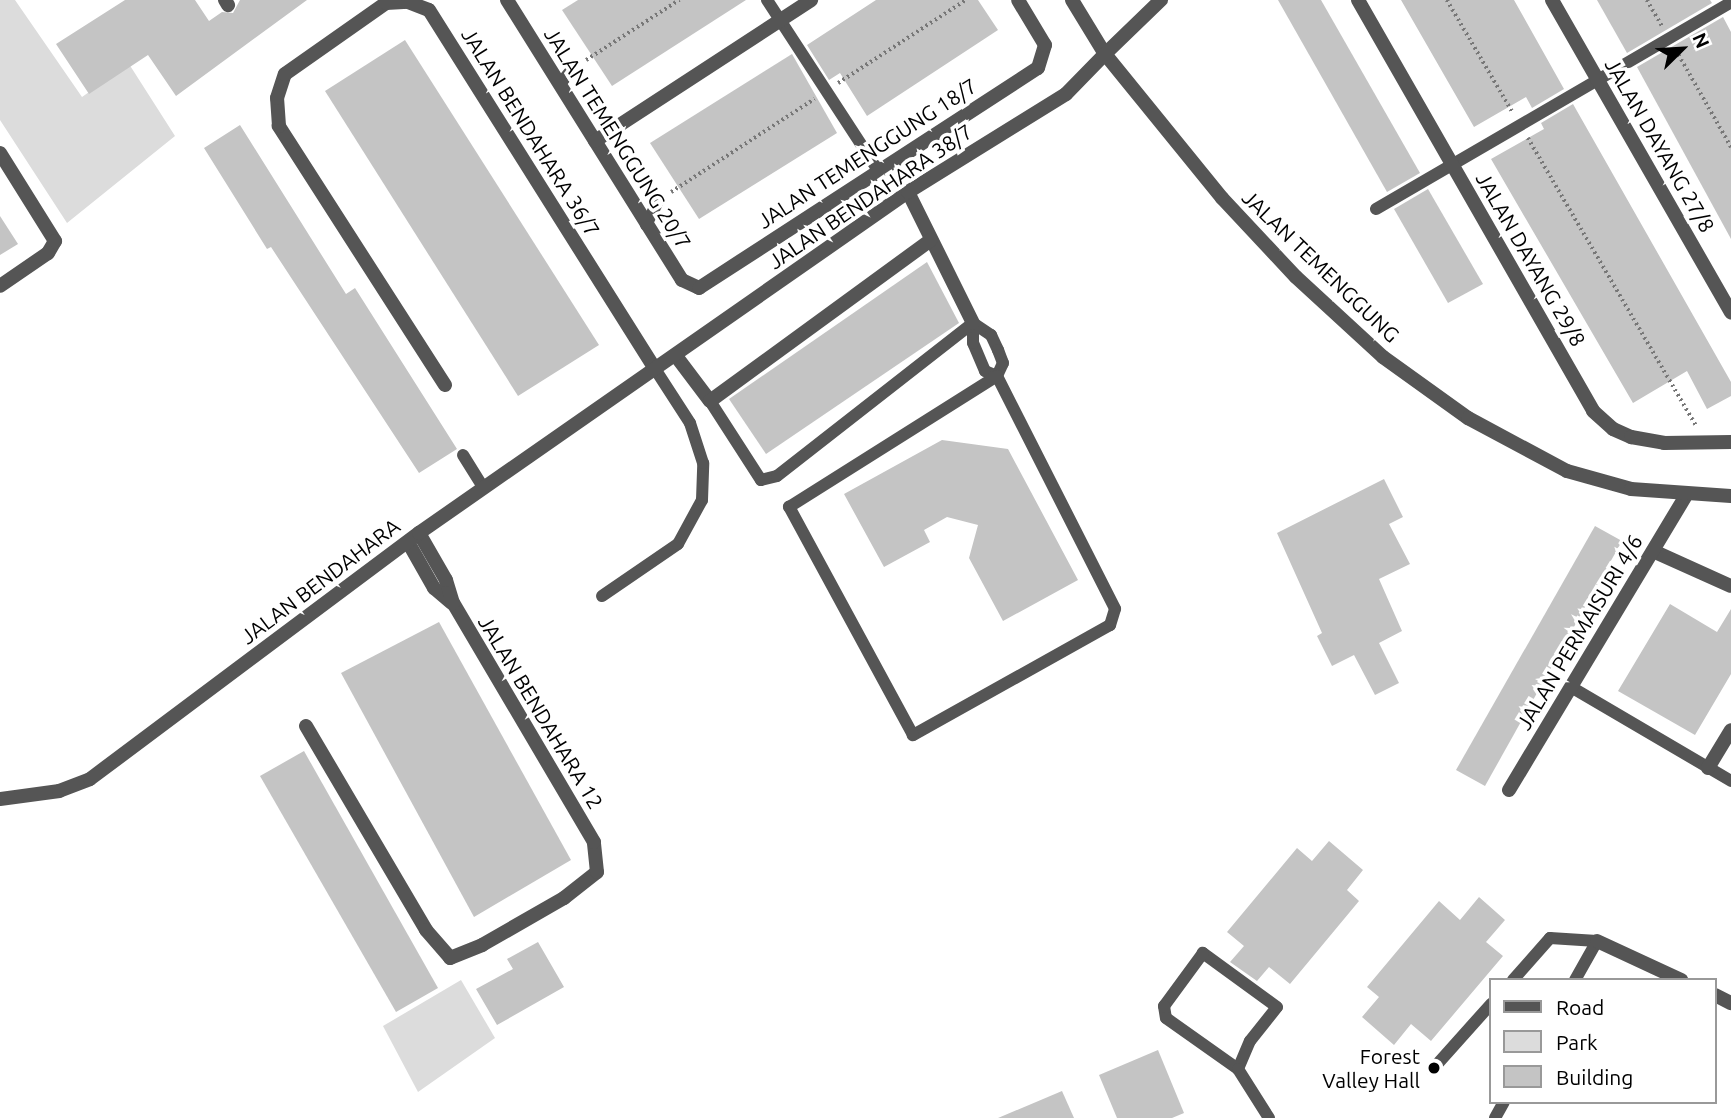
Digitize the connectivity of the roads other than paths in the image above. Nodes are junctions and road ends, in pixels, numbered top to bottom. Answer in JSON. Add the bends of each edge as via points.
{"nodes":[{"id":1,"x":767,"y":0,"type":"edge"},
{"id":2,"x":811,"y":0,"type":"edge"},
{"id":3,"x":1018,"y":0,"type":"edge"},
{"id":4,"x":1072,"y":0,"type":"edge"},
{"id":5,"x":1161,"y":0,"type":"edge"},
{"id":6,"x":1358,"y":0,"type":"edge"},
{"id":7,"x":1552,"y":0,"type":"edge"},
{"id":8,"x":511,"y":1,"type":"edge"},
{"id":9,"x":1731,"y":2,"type":"edge"},
{"id":10,"x":780,"y":20,"type":"junction"},
{"id":11,"x":1105,"y":54,"type":"junction"},
{"id":12,"x":572,"y":69,"type":"road end"},
{"id":13,"x":1597,"y":79,"type":"junction"},
{"id":14,"x":560,"y":84,"type":"junction"},
{"id":15,"x":595,"y":141,"type":"junction"},
{"id":16,"x":0,"y":153,"type":"edge"},
{"id":17,"x":1452,"y":163,"type":"junction"},
{"id":18,"x":877,"y":169,"type":"junction"},
{"id":19,"x":908,"y":192,"type":"junction"},
{"id":20,"x":658,"y":201,"type":"dead end"},
{"id":21,"x":1376,"y":209,"type":"dead end"},
{"id":22,"x":646,"y":225,"type":"junction"},
{"id":23,"x":931,"y":240,"type":"junction"},
{"id":24,"x":0,"y":286,"type":"edge"},
{"id":25,"x":699,"y":288,"type":"joint"},
{"id":26,"x":1726,"y":290,"type":"edge"},
{"id":27,"x":1731,"y":312,"type":"edge"},
{"id":28,"x":973,"y":323,"type":"junction"},
{"id":29,"x":676,"y":356,"type":"junction"},
{"id":30,"x":655,"y":369,"type":"junction"},
{"id":31,"x":997,"y":376,"type":"junction"},
{"id":32,"x":445,"y":385,"type":"dead end"},
{"id":33,"x":710,"y":401,"type":"junction"},
{"id":34,"x":1731,"y":442,"type":"edge"},
{"id":35,"x":463,"y":455,"type":"dead end"},
{"id":36,"x":484,"y":488,"type":"junction"},
{"id":37,"x":1686,"y":496,"type":"junction"},
{"id":38,"x":1731,"y":496,"type":"edge"},
{"id":39,"x":413,"y":538,"type":"junction"},
{"id":40,"x":1653,"y":551,"type":"junction"},
{"id":41,"x":1731,"y":586,"type":"edge"},
{"id":42,"x":602,"y":596,"type":"dead end"},
{"id":43,"x":1571,"y":687,"type":"junction"},
{"id":44,"x":306,"y":726,"type":"dead end"},
{"id":45,"x":1731,"y":730,"type":"edge"},
{"id":46,"x":1708,"y":768,"type":"junction"},
{"id":47,"x":1731,"y":781,"type":"edge"},
{"id":48,"x":1509,"y":790,"type":"dead end"},
{"id":49,"x":0,"y":799,"type":"edge"},
{"id":50,"x":1597,"y":941,"type":"junction"},
{"id":51,"x":1515,"y":978,"type":"edge"},
{"id":52,"x":1576,"y":978,"type":"edge"},
{"id":53,"x":1677,"y":978,"type":"edge"},
{"id":54,"x":1490,"y":1005,"type":"edge"},
{"id":55,"x":1238,"y":1069,"type":"junction"},
{"id":56,"x":1432,"y":1070,"type":"dead end"},
{"id":57,"x":1269,"y":1118,"type":"edge"}],
"edges":[{"from":1,"to":10,"type":"lane"},
{"from":2,"to":10,"type":"street"},
{"from":3,"to":18,"type":"street","name":"JALAN TEMENGGUNG 18/7","via":[[1045,45],[1038,68]]},
{"from":4,"to":11,"type":"street","name":"JALAN TEMENGGUNG"},
{"from":5,"to":11,"type":"street","name":"JALAN BENDAHARA 38/7"},
{"from":6,"to":17,"type":"street","name":"JALAN DAYANG 29/8"},
{"from":7,"to":13,"type":"street","name":"JALAN DAYANG 27/8"},
{"from":8,"to":14,"type":"street","name":"JALAN TEMENGGUNG 20/7"},
{"from":9,"to":13,"type":"lane"},
{"from":10,"to":15,"type":"street"},
{"from":10,"to":18,"type":"lane"},
{"from":11,"to":19,"type":"street","name":"JALAN BENDAHARA 38/7","via":[[1066,94]]},
{"from":11,"to":37,"type":"street","name":"JALAN TEMENGGUNG","via":[[1222,198],[1296,277],[1383,357],[1468,418],[1567,471],[1631,489]]},
{"from":12,"to":14,"type":"lane"},
{"from":13,"to":17,"type":"lane"},
{"from":13,"to":26,"type":"street","name":"JALAN DAYANG 27/8"},
{"from":14,"to":15,"type":"street","name":"JALAN TEMENGGUNG 20/7"},
{"from":15,"to":22,"type":"street","name":"JALAN TEMENGGUNG 20/7"},
{"from":16,"to":24,"type":"street","via":[[52,231],[54,241],[48,253]]},
{"from":17,"to":21,"type":"lane"},
{"from":17,"to":34,"type":"street","name":"JALAN DAYANG 29/8","via":[[1593,411],[1613,429],[1631,437],[1708,445]]},
{"from":18,"to":25,"type":"street","name":"JALAN TEMENGGUNG 18/7"},
{"from":19,"to":23,"type":"street"},
{"from":19,"to":29,"type":"street","name":"JALAN BENDAHARA 38/7"},
{"from":20,"to":22,"type":"lane"},
{"from":22,"to":25,"type":"street","name":"JALAN TEMENGGUNG 20/7","via":[[682,281]]},
{"from":23,"to":28,"type":"street"},
{"from":23,"to":33,"type":"street"},
{"from":26,"to":27,"type":"street","name":"JALAN DAYANG 27/8"},
{"from":28,"to":31,"type":"lane","via":[[973,342],[982,364]]},
{"from":28,"to":31,"type":"lane","via":[[990,335],[998,349],[1003,363]]},
{"from":28,"to":33,"type":"lane","via":[[777,476],[761,480]]},
{"from":29,"to":30,"type":"street","name":"JALAN BENDAHARA 38/7"},
{"from":29,"to":33,"type":"street"},
{"from":30,"to":32,"type":"street","name":"JALAN BENDAHARA 36/7","via":[[429,10],[408,2],[386,3],[285,74],[277,98],[279,126]]},
{"from":30,"to":36,"type":"street","name":"JALAN BENDAHARA"},
{"from":30,"to":42,"type":"lane","via":[[690,423],[703,463],[702,500],[678,544]]},
{"from":31,"to":31,"type":"lane","via":[[1115,609],[1110,625],[913,735],[789,507]]},
{"from":35,"to":36,"type":"lane"},
{"from":36,"to":39,"type":"street","name":"JALAN BENDAHARA"},
{"from":37,"to":38,"type":"street","name":"JALAN TEMENGGUNG"},
{"from":37,"to":40,"type":"street","name":"JALAN PERMAISURI 4/6"},
{"from":39,"to":44,"type":"street","name":"JALAN BENDAHARA 12","via":[[434,588],[453,603],[594,842],[597,872],[584,886],[482,945],[450,958],[426,930]]},
{"from":39,"to":49,"type":"street","name":"JALAN BENDAHARA","via":[[90,779],[48,793]]},
{"from":40,"to":41,"type":"street"},
{"from":40,"to":43,"type":"street","name":"JALAN PERMAISURI 4/6"},
{"from":43,"to":46,"type":"lane"},
{"from":43,"to":48,"type":"street","name":"JALAN PERMAISURI 4/6"},
{"from":45,"to":46,"type":"street"},
{"from":46,"to":47,"type":"lane"},
{"from":50,"to":51,"type":"lane","via":[[1550,938]]},
{"from":50,"to":52,"type":"lane"},
{"from":50,"to":53,"type":"street"},
{"from":54,"to":56,"type":"lane"},
{"from":55,"to":55,"type":"lane","via":[[1166,1018],[1164,1006],[1203,953],[1277,1007],[1250,1041]]},
{"from":55,"to":57,"type":"lane"}]}
